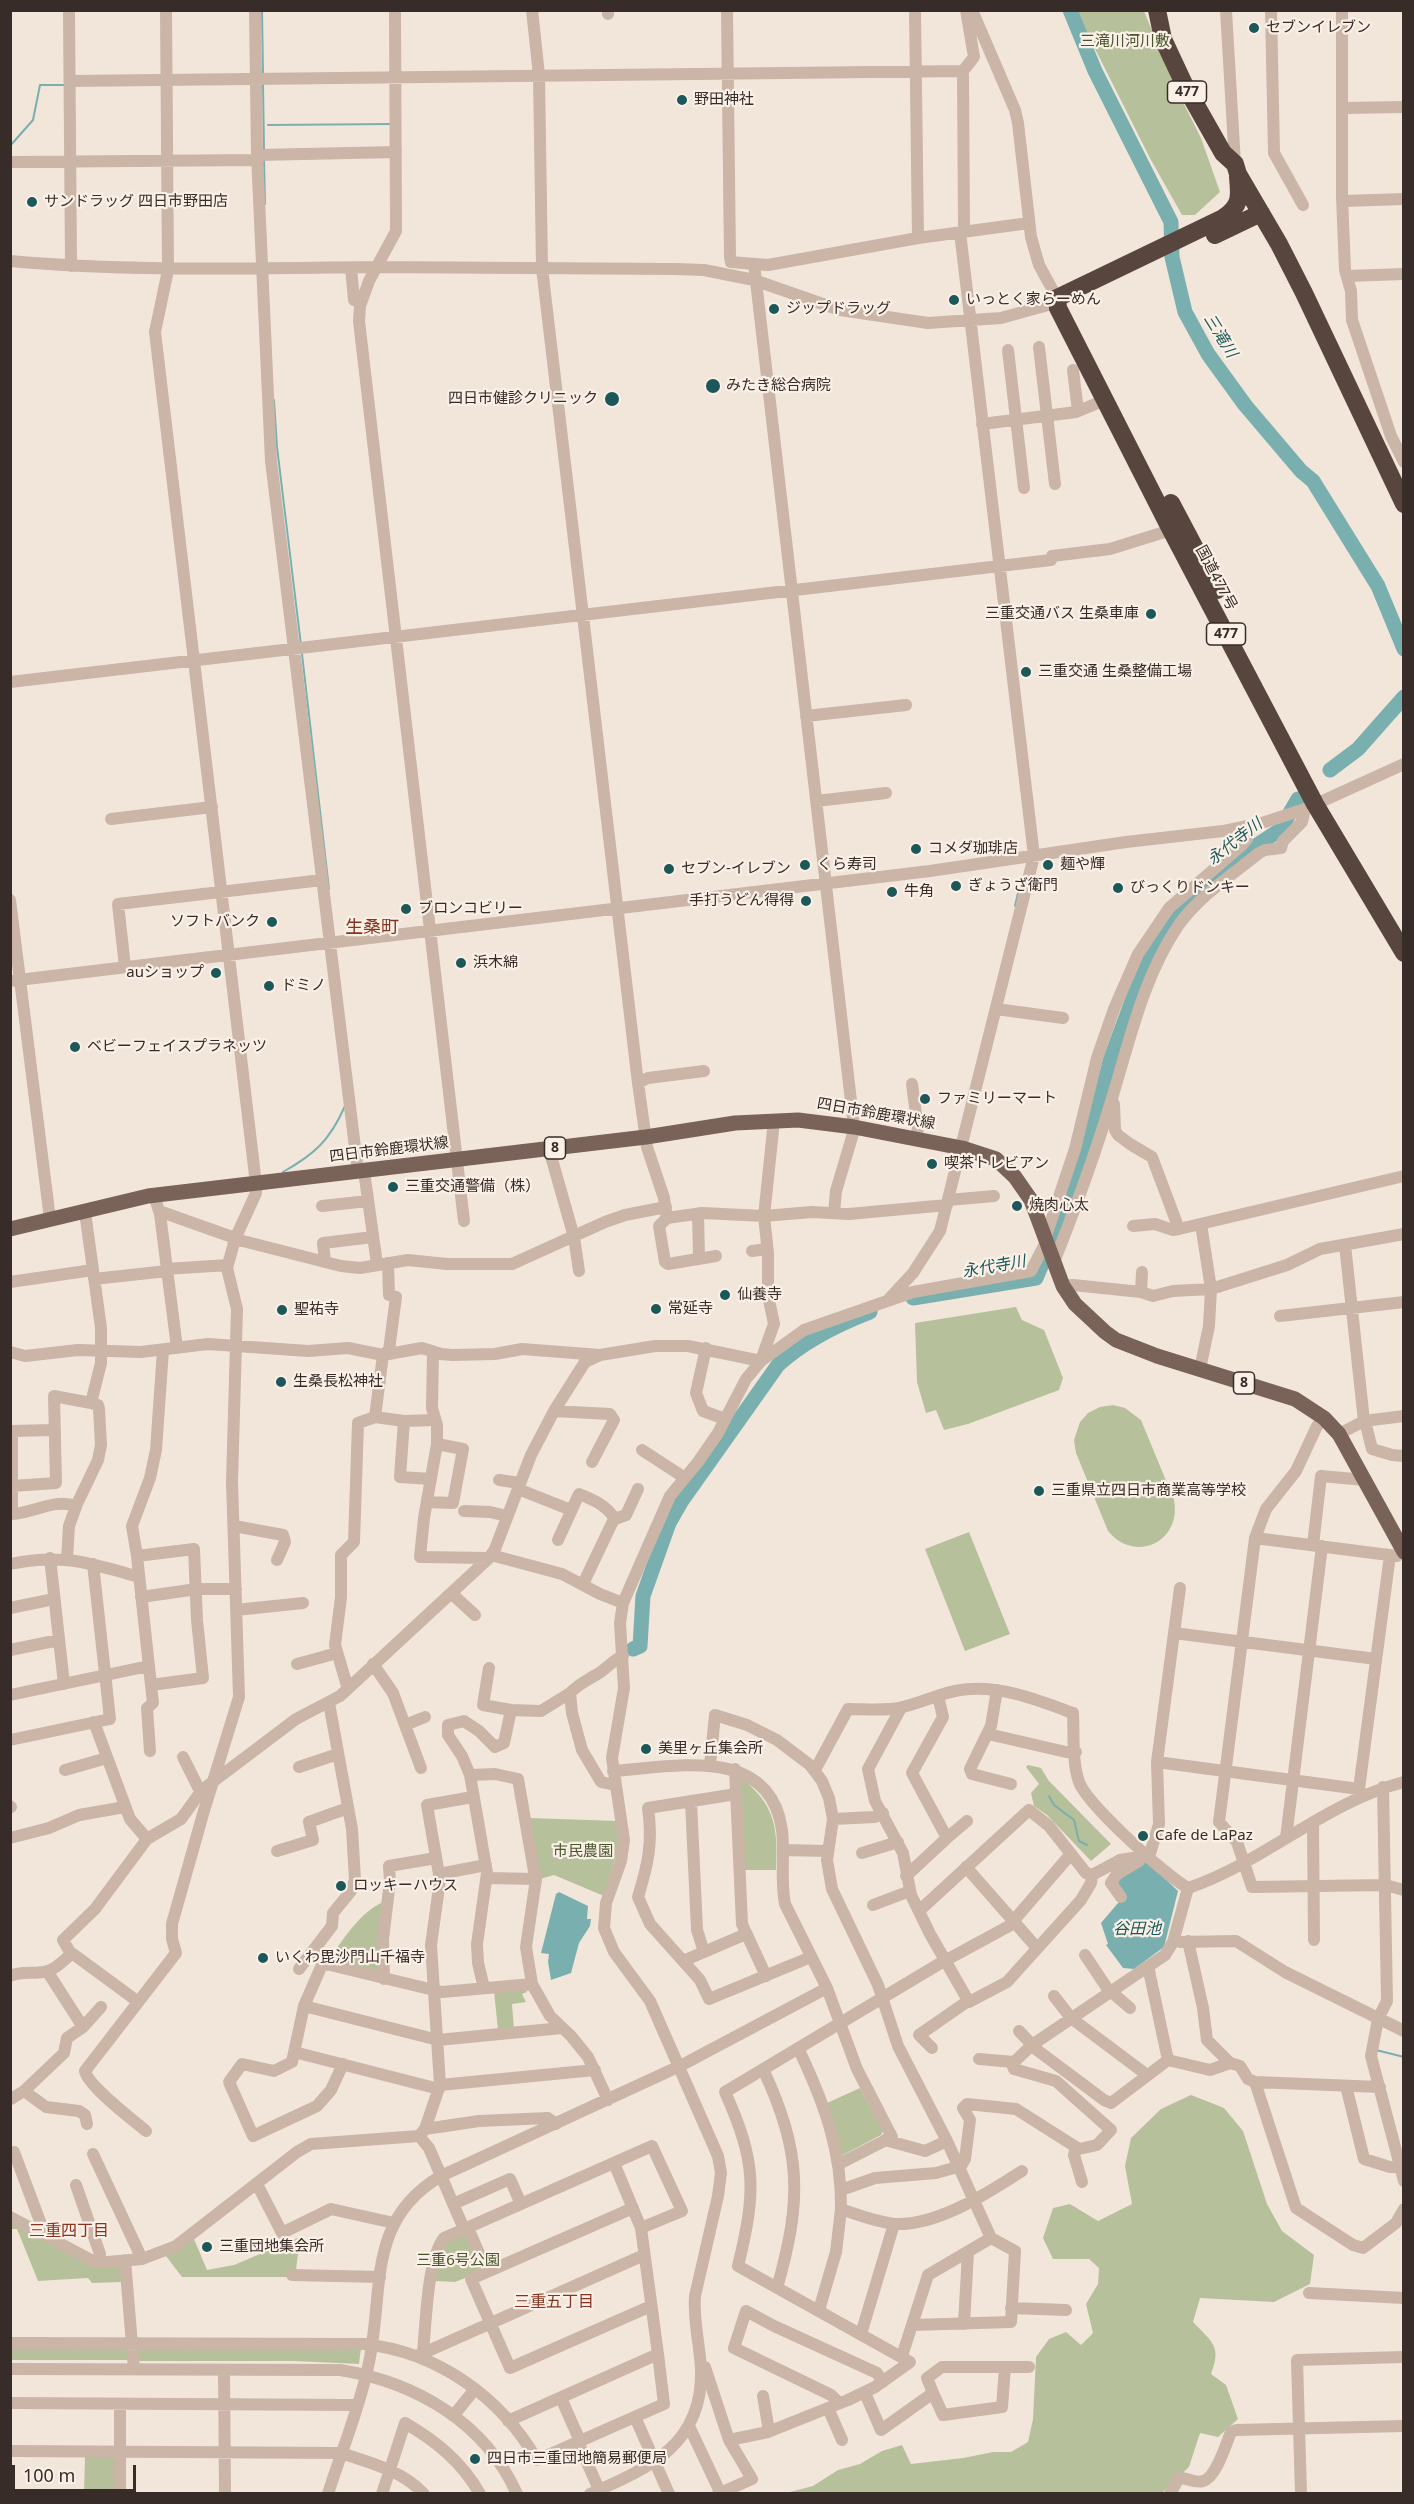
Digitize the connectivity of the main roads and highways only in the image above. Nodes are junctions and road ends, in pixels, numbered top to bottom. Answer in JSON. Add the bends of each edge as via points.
{"nodes":[{"id":1,"x":1157,"y":10,"type":"edge"},
{"id":2,"x":1237,"y":175,"type":"junction"},
{"id":3,"x":1256,"y":215,"type":"junction"},
{"id":4,"x":1090,"y":289,"type":"junction"},
{"id":5,"x":1057,"y":304,"type":"junction"},
{"id":6,"x":1137,"y":440,"type":"junction"},
{"id":7,"x":1404,"y":504,"type":"edge"},
{"id":8,"x":1171,"y":530,"type":"junction"},
{"id":9,"x":1317,"y":803,"type":"junction"},
{"id":10,"x":1404,"y":930,"type":"edge"},
{"id":11,"x":1404,"y":953,"type":"edge"},
{"id":12,"x":10,"y":1229,"type":"edge"},
{"id":13,"x":1397,"y":1553,"type":"edge"}],
"edges":[{"from":1,"to":2,"type":"highway","number":"477","via":[[1163,39],[1198,113]]},
{"from":2,"to":3,"type":"highway","number":"477"},
{"from":2,"to":4,"type":"highway","via":[[1235,208],[1223,218]]},
{"from":3,"to":4,"type":"highway"},
{"from":3,"to":7,"type":"highway","number":"477","via":[[1304,292]]},
{"from":4,"to":5,"type":"highway"},
{"from":5,"to":6,"type":"highway","name":"国道477号","number":"477"},
{"from":5,"to":8,"type":"highway","name":"国道477号","number":"477"},
{"from":6,"to":8,"type":"highway","via":[[1173,517]]},
{"from":6,"to":9,"type":"highway","name":"国道477号","number":"477"},
{"from":8,"to":9,"type":"highway","name":"国道477号","number":"477"},
{"from":9,"to":10,"type":"highway","name":"国道477号","number":"477"},
{"from":9,"to":11,"type":"highway","name":"国道477号","number":"477"},
{"from":12,"to":13,"type":"main road","name":"四日市鈴鹿環状線","number":"8","via":[[153,1195],[550,1152],[735,1123],[798,1120],[962,1148],[996,1160],[1008,1169],[1031,1200],[1063,1287],[1075,1304],[1116,1340],[1291,1398],[1324,1418],[1339,1434],[1365,1480]]}]}
